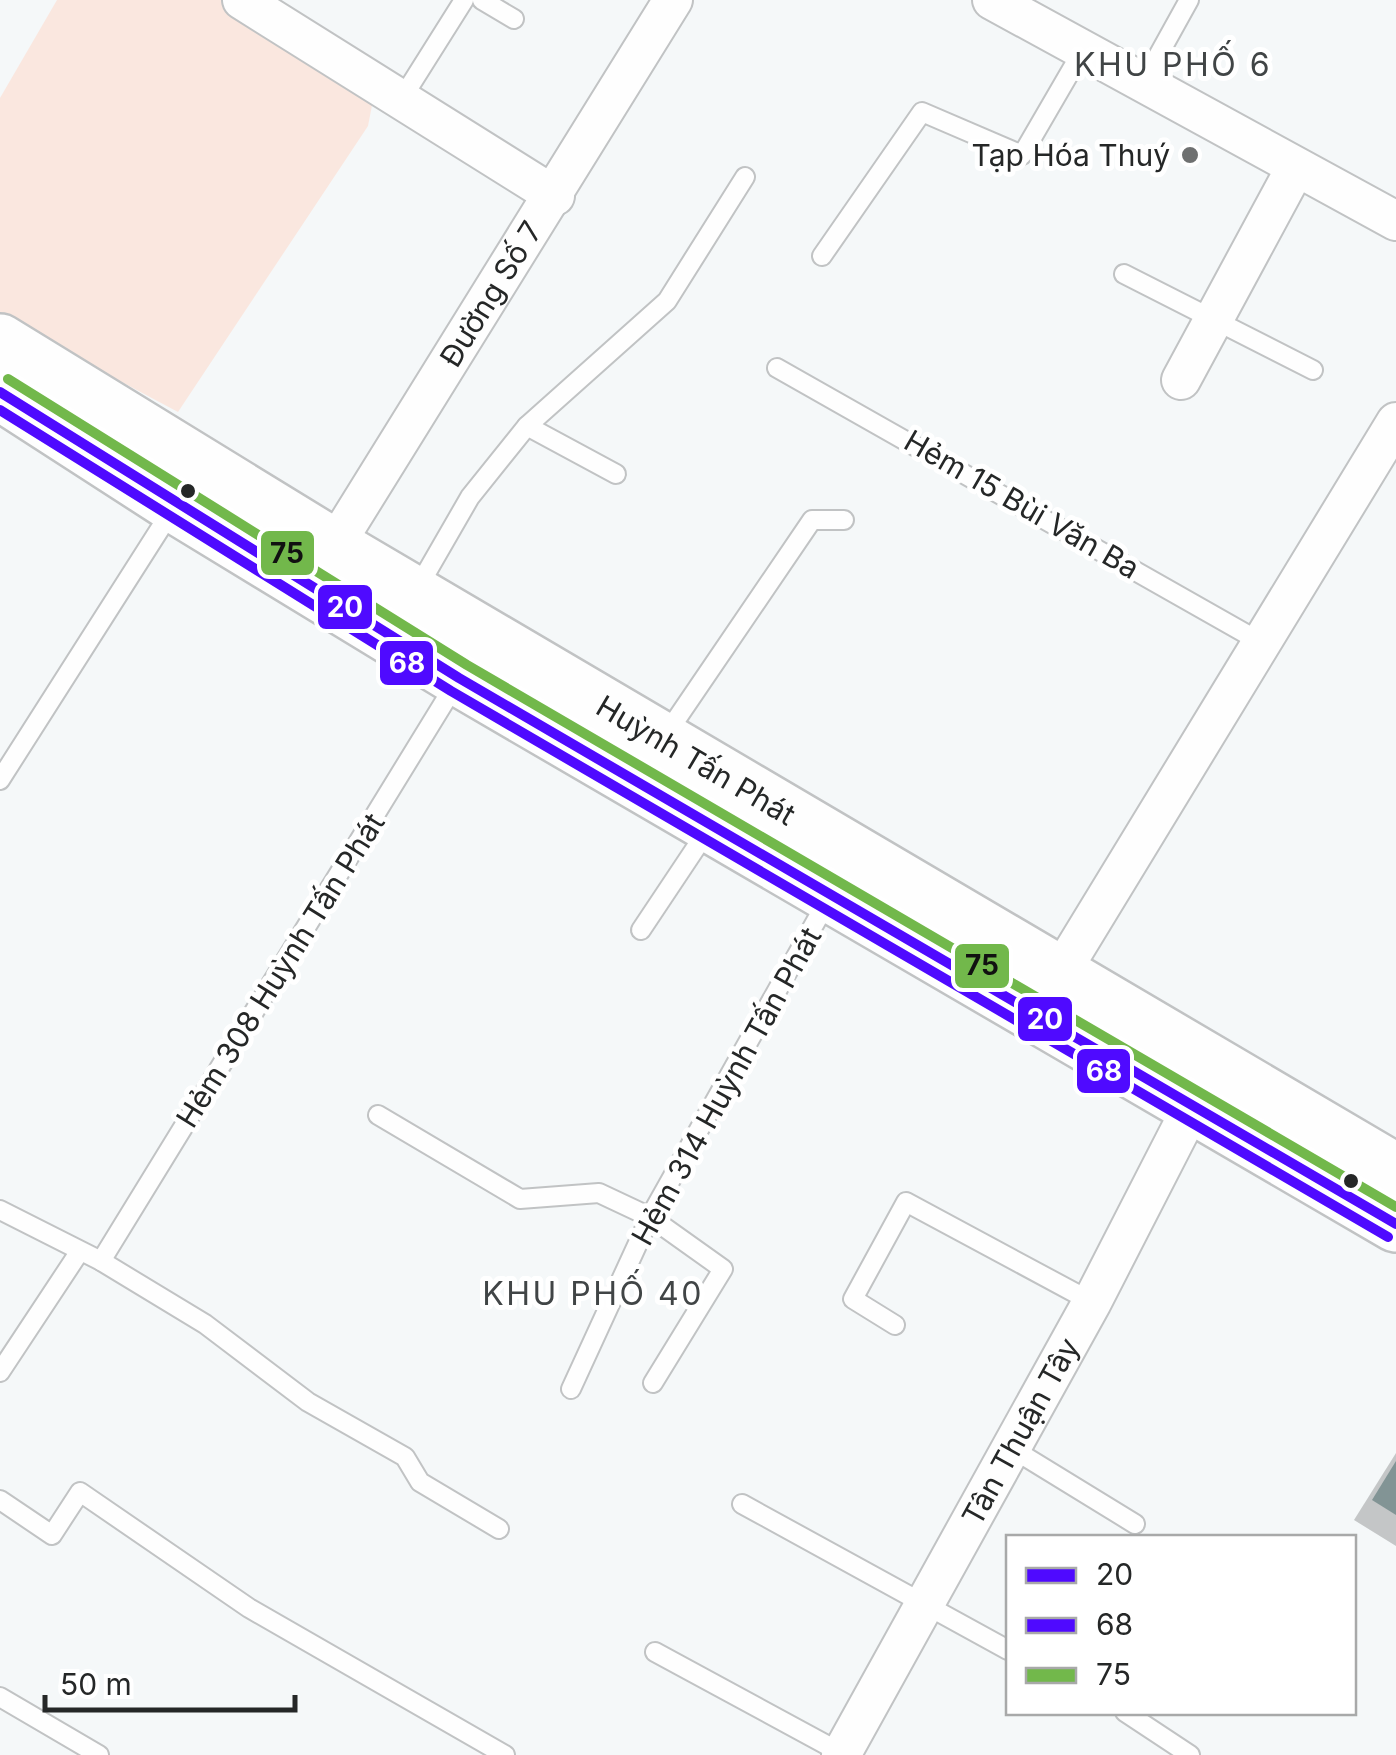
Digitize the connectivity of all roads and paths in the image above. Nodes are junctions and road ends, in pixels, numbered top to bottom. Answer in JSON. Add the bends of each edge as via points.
{"nodes":[{"id":1,"x":242,"y":0,"type":"edge"},
{"id":2,"x":464,"y":0,"type":"edge"},
{"id":3,"x":482,"y":0,"type":"edge"},
{"id":4,"x":673,"y":0,"type":"edge"},
{"id":5,"x":992,"y":0,"type":"edge"},
{"id":6,"x":1189,"y":0,"type":"edge"},
{"id":7,"x":514,"y":19,"type":"dead end"},
{"id":8,"x":1083,"y":50,"type":"junction"},
{"id":9,"x":1143,"y":83,"type":"junction"},
{"id":10,"x":402,"y":100,"type":"junction"},
{"id":11,"x":1296,"y":167,"type":"junction"},
{"id":12,"x":746,"y":177,"type":"dead end"},
{"id":13,"x":554,"y":196,"type":"junction"},
{"id":14,"x":1396,"y":221,"type":"edge"},
{"id":15,"x":822,"y":256,"type":"dead end"},
{"id":16,"x":1124,"y":274,"type":"dead end"},
{"id":17,"x":1214,"y":320,"type":"junction"},
{"id":18,"x":0,"y":342,"type":"edge"},
{"id":19,"x":778,"y":368,"type":"dead end"},
{"id":20,"x":1313,"y":370,"type":"dead end"},
{"id":21,"x":1182,"y":380,"type":"dead end"},
{"id":22,"x":0,"y":392,"type":"edge"},
{"id":23,"x":1396,"y":422,"type":"edge"},
{"id":24,"x":527,"y":426,"type":"junction"},
{"id":25,"x":616,"y":474,"type":"dead end"},
{"id":26,"x":175,"y":506,"type":"junction"},
{"id":27,"x":844,"y":520,"type":"dead end"},
{"id":28,"x":321,"y":567,"type":"junction"},
{"id":29,"x":414,"y":594,"type":"junction"},
{"id":30,"x":1264,"y":644,"type":"junction"},
{"id":31,"x":459,"y":678,"type":"junction"},
{"id":32,"x":662,"y":740,"type":"junction"},
{"id":33,"x":0,"y":780,"type":"edge"},
{"id":34,"x":712,"y":822,"type":"junction"},
{"id":35,"x":832,"y":894,"type":"junction"},
{"id":36,"x":641,"y":930,"type":"dead end"},
{"id":37,"x":1048,"y":994,"type":"junction"},
{"id":38,"x":1194,"y":1104,"type":"junction"},
{"id":39,"x":378,"y":1114,"type":"dead end"},
{"id":40,"x":1396,"y":1172,"type":"edge"},
{"id":41,"x":0,"y":1210,"type":"edge"},
{"id":42,"x":650,"y":1217,"type":"junction"},
{"id":43,"x":1396,"y":1224,"type":"edge"},
{"id":44,"x":78,"y":1254,"type":"junction"},
{"id":45,"x":100,"y":1262,"type":"junction"},
{"id":46,"x":1092,"y":1302,"type":"junction"},
{"id":47,"x":895,"y":1326,"type":"dead end"},
{"id":48,"x":0,"y":1372,"type":"edge"},
{"id":49,"x":653,"y":1383,"type":"dead end"},
{"id":50,"x":571,"y":1389,"type":"dead end"},
{"id":51,"x":1011,"y":1448,"type":"junction"},
{"id":52,"x":0,"y":1500,"type":"edge"},
{"id":53,"x":742,"y":1504,"type":"dead end"},
{"id":54,"x":1135,"y":1524,"type":"dead end"},
{"id":55,"x":499,"y":1529,"type":"dead end"},
{"id":56,"x":923,"y":1606,"type":"junction"},
{"id":57,"x":1006,"y":1649,"type":"edge"},
{"id":58,"x":655,"y":1652,"type":"dead end"},
{"id":59,"x":0,"y":1696,"type":"edge"},
{"id":60,"x":1129,"y":1715,"type":"edge"},
{"id":61,"x":843,"y":1754,"type":"edge"},
{"id":62,"x":99,"y":1755,"type":"edge"},
{"id":63,"x":505,"y":1755,"type":"edge"},
{"id":64,"x":1190,"y":1755,"type":"edge"}],
"edges":[{"from":1,"to":10,"type":"street"},
{"from":2,"to":10,"type":"lane"},
{"from":3,"to":7,"type":"lane"},
{"from":4,"to":13,"type":"street","name":"Đường Số 7"},
{"from":5,"to":8,"type":"street"},
{"from":6,"to":9,"type":"lane"},
{"from":8,"to":9,"type":"street"},
{"from":8,"to":15,"type":"lane","via":[[1022,154],[922,112]]},
{"from":9,"to":11,"type":"street"},
{"from":10,"to":13,"type":"street"},
{"from":11,"to":14,"type":"street"},
{"from":11,"to":17,"type":"street"},
{"from":12,"to":24,"type":"lane","via":[[667,301]]},
{"from":13,"to":28,"type":"street","name":"Đường Số 7"},
{"from":16,"to":17,"type":"lane"},
{"from":17,"to":20,"type":"lane"},
{"from":17,"to":21,"type":"street"},
{"from":18,"to":28,"type":"main road","name":"Huỳnh Tấn Phát"},
{"from":19,"to":30,"type":"lane","name":"Hẻm 15 Bùi Văn Ba"},
{"from":22,"to":26,"type":"main road","name":"Huỳnh Tấn Phát"},
{"from":23,"to":30,"type":"street"},
{"from":24,"to":25,"type":"lane"},
{"from":24,"to":29,"type":"lane","via":[[470,497]]},
{"from":26,"to":28,"type":"main road","name":"Huỳnh Tấn Phát"},
{"from":26,"to":33,"type":"lane"},
{"from":27,"to":32,"type":"lane","via":[[812,520]]},
{"from":28,"to":29,"type":"main road","name":"Huỳnh Tấn Phát"},
{"from":28,"to":31,"type":"main road","name":"Huỳnh Tấn Phát"},
{"from":29,"to":32,"type":"main road","name":"Huỳnh Tấn Phát"},
{"from":30,"to":37,"type":"street"},
{"from":31,"to":34,"type":"main road","name":"Huỳnh Tấn Phát"},
{"from":31,"to":45,"type":"lane","name":"Hẻm 308 Huỳnh Tấn Phát"},
{"from":32,"to":37,"type":"main road","name":"Huỳnh Tấn Phát"},
{"from":34,"to":35,"type":"main road","name":"Huỳnh Tấn Phát"},
{"from":34,"to":36,"type":"lane"},
{"from":35,"to":37,"type":"main road","name":"Huỳnh Tấn Phát"},
{"from":35,"to":42,"type":"lane","name":"Hẻm 314 Huỳnh Tấn Phát"},
{"from":37,"to":38,"type":"main road","name":"Huỳnh Tấn Phát"},
{"from":37,"to":40,"type":"main road","name":"Huỳnh Tấn Phát"},
{"from":38,"to":43,"type":"main road","name":"Huỳnh Tấn Phát"},
{"from":38,"to":46,"type":"street","name":"Tân Thuận Tây"},
{"from":39,"to":42,"type":"lane","via":[[520,1199],[598,1193]]},
{"from":41,"to":44,"type":"lane"},
{"from":42,"to":49,"type":"lane","via":[[723,1269]]},
{"from":42,"to":50,"type":"lane","name":"Hẻm 314 Huỳnh Tấn Phát"},
{"from":44,"to":45,"type":"lane"},
{"from":44,"to":48,"type":"lane"},
{"from":45,"to":55,"type":"lane","via":[[204,1324],[308,1402],[404,1457],[420,1482]]},
{"from":46,"to":47,"type":"lane","via":[[906,1202],[853,1299]]},
{"from":46,"to":51,"type":"street","name":"Tân Thuận Tây"},
{"from":51,"to":54,"type":"lane"},
{"from":51,"to":56,"type":"street","name":"Tân Thuận Tây"},
{"from":52,"to":63,"type":"lane","via":[[52,1534],[80,1492],[249,1608]]},
{"from":53,"to":56,"type":"lane"},
{"from":56,"to":57,"type":"lane"},
{"from":56,"to":61,"type":"street","name":"Tân Thuận Tây"},
{"from":58,"to":61,"type":"lane"},
{"from":59,"to":62,"type":"lane"},
{"from":60,"to":64,"type":"lane"}]}
